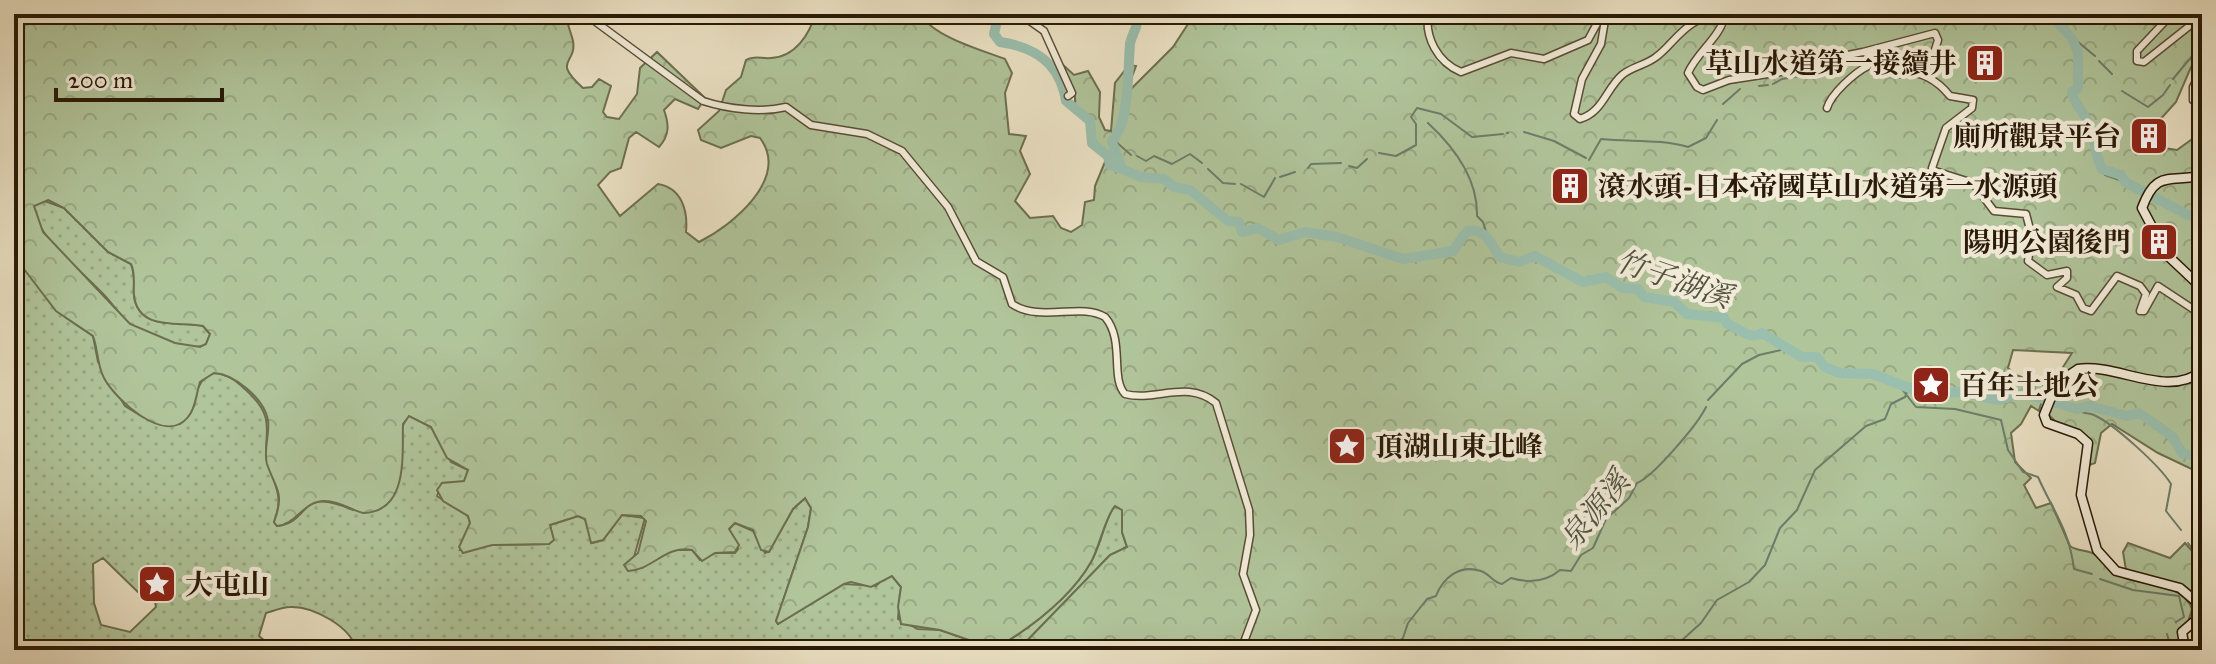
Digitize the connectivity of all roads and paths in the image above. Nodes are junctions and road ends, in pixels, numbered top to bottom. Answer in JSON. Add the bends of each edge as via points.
{"nodes":[{"id":1,"x":585,"y":14,"type":"edge"},
{"id":2,"x":1020,"y":14,"type":"edge"},
{"id":3,"x":1428,"y":14,"type":"edge"},
{"id":4,"x":2172,"y":14,"type":"edge"},
{"id":5,"x":2202,"y":16,"type":"edge"},
{"id":6,"x":1866,"y":53,"type":"junction"},
{"id":7,"x":1934,"y":53,"type":"dead end"},
{"id":8,"x":2202,"y":69,"type":"edge"},
{"id":9,"x":1068,"y":96,"type":"dead end"},
{"id":10,"x":2202,"y":101,"type":"edge"},
{"id":11,"x":1827,"y":108,"type":"dead end"},
{"id":12,"x":2202,"y":176,"type":"edge"},
{"id":13,"x":2193,"y":279,"type":"junction"},
{"id":14,"x":2202,"y":288,"type":"edge"},
{"id":15,"x":2202,"y":371,"type":"edge"},
{"id":16,"x":1241,"y":650,"type":"edge"},
{"id":17,"x":2185,"y":650,"type":"edge"}],
"edges":[{"from":1,"to":16,"type":"street","via":[[703,101],[772,110],[786,107],[811,125],[867,134],[894,146],[910,158],[948,207],[976,261],[1003,277],[1012,304],[1045,314],[1105,317],[1117,343],[1120,388],[1125,394],[1139,397],[1180,390],[1216,403],[1251,523],[1243,574],[1256,610]]},
{"from":2,"to":9,"type":"street","via":[[1044,31],[1069,82]]},
{"from":3,"to":6,"type":"street","via":[[1428,39],[1461,72],[1511,53],[1544,59],[1588,40],[1596,21],[1605,20],[1601,44],[1582,79],[1574,114],[1580,119],[1598,108],[1622,75],[1653,60],[1672,38],[1706,19],[1723,21],[1688,73],[1703,90]]},
{"from":4,"to":5,"type":"street","via":[[2137,51],[2137,61],[2144,62]]},
{"from":6,"to":7,"type":"street","via":[[1935,33]]},
{"from":6,"to":11,"type":"street","via":[[1868,66],[1853,75]]},
{"from":6,"to":13,"type":"street","via":[[1888,57],[1900,74],[1920,74],[1942,85],[1950,96],[1973,100],[1972,108],[1946,128],[1932,168],[1973,183],[1994,211],[2026,214],[2032,237],[2028,261],[2047,275],[2067,271],[2057,287],[2076,295],[2083,308],[2091,311],[2098,306],[2117,276],[2146,294],[2140,311],[2158,286],[2202,315]]},
{"from":8,"to":10,"type":"street","via":[[2192,95]]},
{"from":12,"to":13,"type":"street","via":[[2158,180],[2142,208],[2167,255]]},
{"from":13,"to":14,"type":"street"},
{"from":15,"to":17,"type":"street","via":[[2184,380],[2162,381],[2084,368],[2066,373],[2045,411],[2047,423],[2088,443],[2081,495],[2103,557],[2116,571],[2180,588],[2200,605],[2197,619],[2182,632]]}]}
